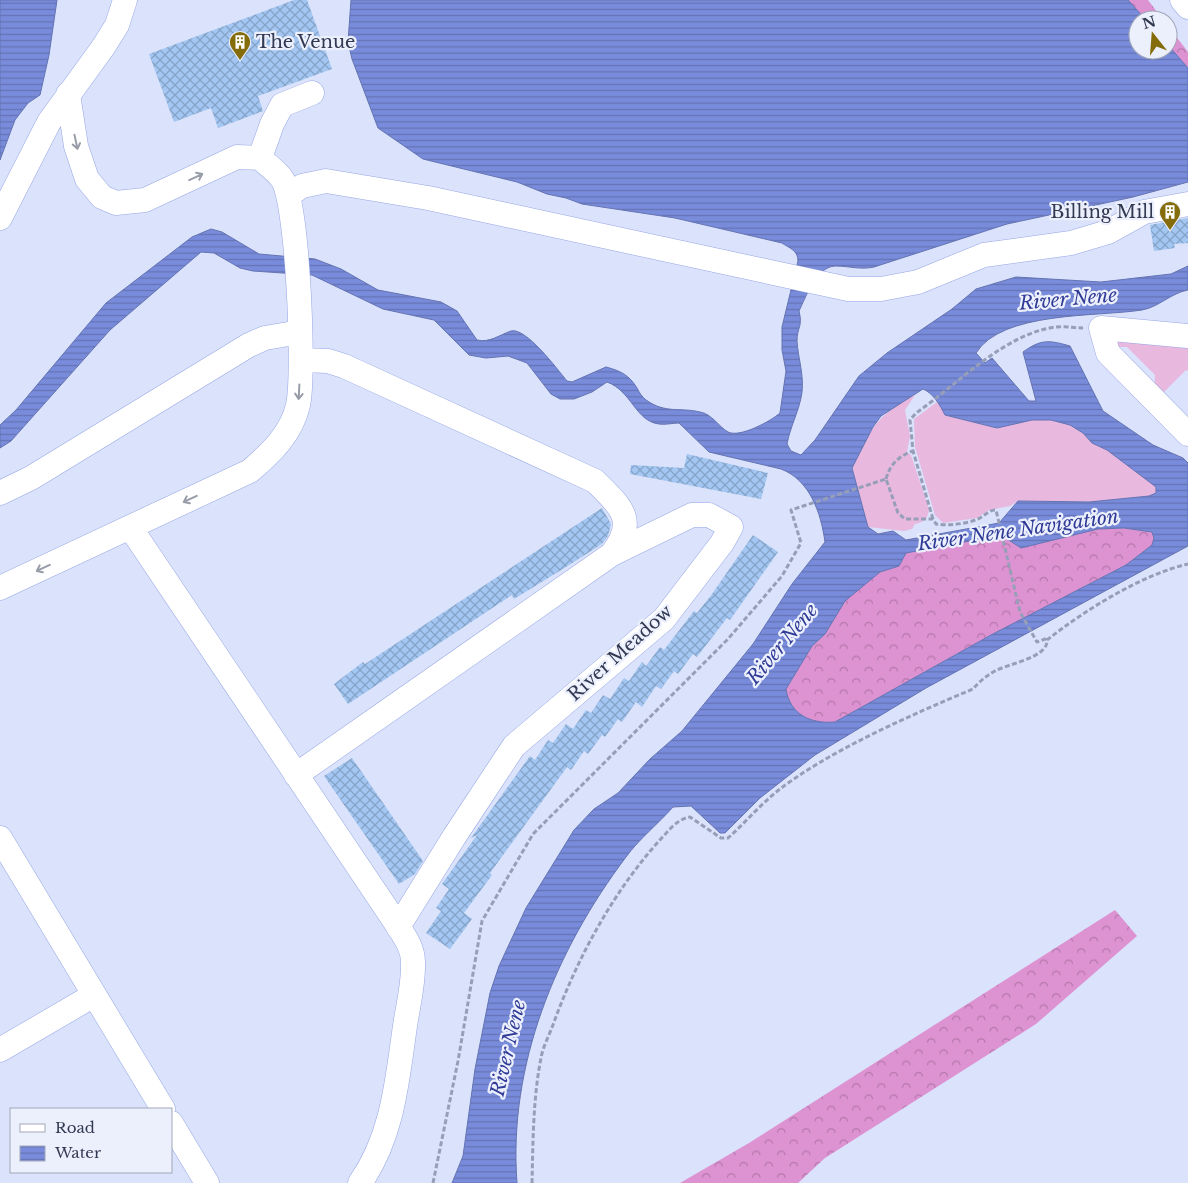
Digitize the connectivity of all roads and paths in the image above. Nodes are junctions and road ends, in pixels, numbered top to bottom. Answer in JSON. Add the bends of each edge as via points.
{"nodes":[{"id":1,"x":125,"y":0,"type":"edge"},
{"id":2,"x":1182,"y":0,"type":"edge"},
{"id":3,"x":1188,"y":7,"type":"edge"},
{"id":4,"x":312,"y":93,"type":"dead end"},
{"id":5,"x":68,"y":94,"type":"junction"},
{"id":6,"x":260,"y":158,"type":"junction"},
{"id":7,"x":289,"y":195,"type":"junction"},
{"id":8,"x":1188,"y":204,"type":"edge"},
{"id":9,"x":0,"y":218,"type":"edge"},
{"id":10,"x":1101,"y":328,"type":"junction"},
{"id":11,"x":300,"y":332,"type":"junction"},
{"id":12,"x":1188,"y":336,"type":"edge"},
{"id":13,"x":302,"y":360,"type":"junction"},
{"id":14,"x":1188,"y":434,"type":"edge"},
{"id":15,"x":913,"y":451,"type":"junction"},
{"id":16,"x":886,"y":479,"type":"junction"},
{"id":17,"x":0,"y":493,"type":"edge"},
{"id":18,"x":933,"y":519,"type":"junction"},
{"id":19,"x":130,"y":527,"type":"junction"},
{"id":20,"x":612,"y":554,"type":"junction"},
{"id":21,"x":1188,"y":564,"type":"edge"},
{"id":22,"x":0,"y":588,"type":"edge"},
{"id":23,"x":1047,"y":640,"type":"junction"},
{"id":24,"x":296,"y":775,"type":"junction"},
{"id":25,"x":0,"y":838,"type":"edge"},
{"id":26,"x":398,"y":927,"type":"junction"},
{"id":27,"x":94,"y":995,"type":"junction"},
{"id":28,"x":0,"y":1050,"type":"edge"},
{"id":29,"x":162,"y":1108,"type":"edge"},
{"id":30,"x":172,"y":1125,"type":"edge"},
{"id":31,"x":207,"y":1183,"type":"edge"},
{"id":32,"x":360,"y":1183,"type":"edge"},
{"id":33,"x":433,"y":1183,"type":"edge"},
{"id":34,"x":532,"y":1183,"type":"edge"}],
"edges":[{"from":1,"to":5,"type":"street","via":[[112,32]]},
{"from":2,"to":3,"type":"street"},
{"from":4,"to":6,"type":"street","via":[[282,105]]},
{"from":5,"to":6,"type":"street","one_way":true,"via":[[76,146],[87,179],[102,197],[116,204],[145,200],[237,157]]},
{"from":5,"to":9,"type":"street","via":[[49,122]]},
{"from":6,"to":7,"type":"street","via":[[283,179]]},
{"from":7,"to":8,"type":"street","via":[[302,186],[326,181],[376,188],[848,289],[881,289],[918,282],[984,255],[1070,243],[1108,232],[1144,212]]},
{"from":7,"to":11,"type":"street","via":[[294,218]]},
{"from":10,"to":12,"type":"street"},
{"from":10,"to":14,"type":"street","via":[[1108,353]]},
{"from":10,"to":15,"type":"path","via":[[1056,327],[1004,347],[910,420]]},
{"from":11,"to":13,"type":"street"},
{"from":11,"to":17,"type":"street","via":[[265,338],[249,345]]},
{"from":13,"to":19,"type":"street","one_way":true,"via":[[298,405],[290,428],[278,446],[250,471]]},
{"from":13,"to":20,"type":"street","via":[[344,366],[595,481],[612,497],[624,515],[624,536]]},
{"from":15,"to":16,"type":"path","via":[[891,466]]},
{"from":15,"to":18,"type":"path"},
{"from":16,"to":18,"type":"path","via":[[898,513],[904,519]]},
{"from":16,"to":33,"type":"path","via":[[791,510],[802,543],[782,576],[728,639],[533,834],[482,921]]},
{"from":18,"to":23,"type":"path","via":[[936,524],[944,525],[978,519],[993,510],[998,514],[1020,612],[1037,642]]},
{"from":19,"to":22,"type":"street","one_way":true},
{"from":19,"to":24,"type":"street"},
{"from":20,"to":24,"type":"street","name":"River Meadow"},
{"from":20,"to":26,"type":"street","name":"River Meadow","via":[[692,515],[709,515],[731,527],[664,619],[514,746]]},
{"from":21,"to":23,"type":"path","via":[[1166,569],[1135,584]]},
{"from":23,"to":34,"type":"path","via":[[1046,646],[1022,663],[996,670],[973,689],[863,740],[816,766],[774,794],[728,838],[721,838],[690,817],[675,824],[615,898],[567,985],[541,1057],[534,1115]]},
{"from":24,"to":26,"type":"street"},
{"from":25,"to":27,"type":"street"},
{"from":26,"to":32,"type":"street","via":[[406,938],[413,960],[395,1098],[382,1146]]},
{"from":27,"to":28,"type":"street"},
{"from":27,"to":29,"type":"street"},
{"from":30,"to":31,"type":"street"}]}
